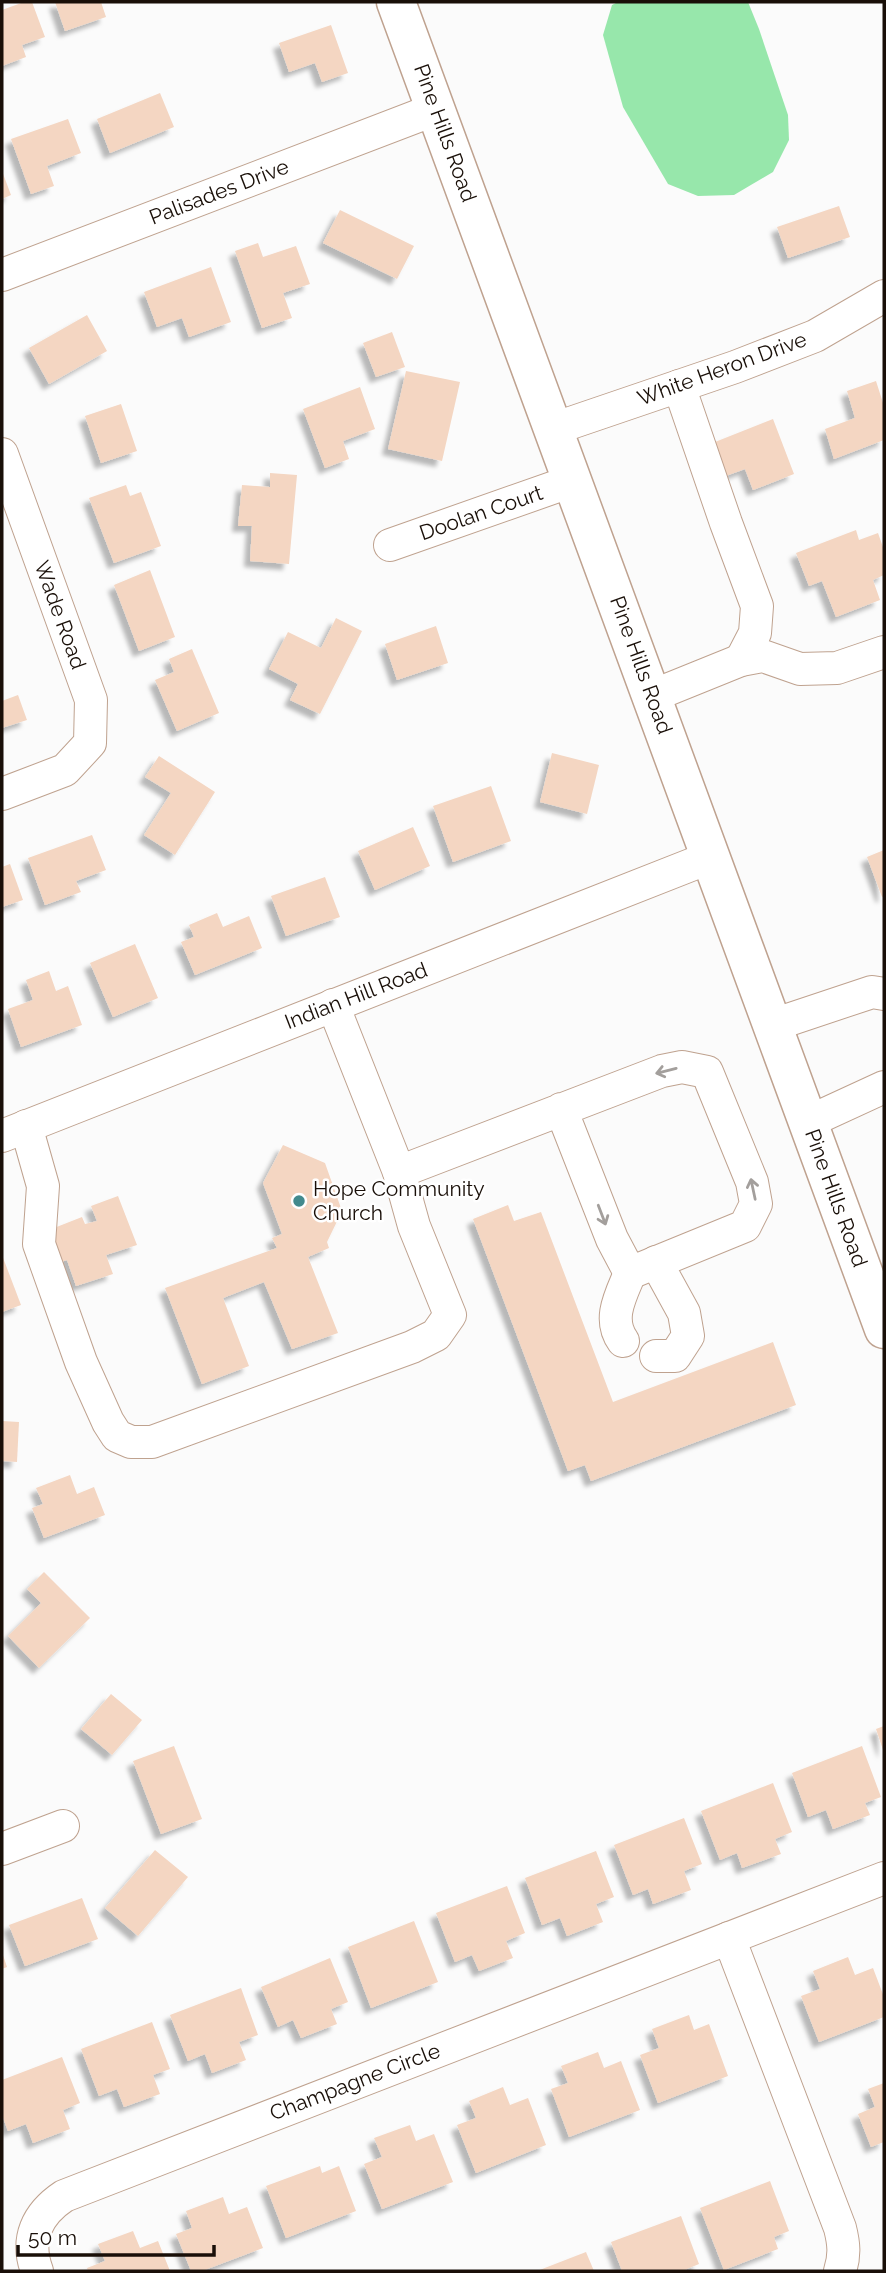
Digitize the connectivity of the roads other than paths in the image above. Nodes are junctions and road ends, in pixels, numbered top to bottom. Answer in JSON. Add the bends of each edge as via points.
{"nodes":[{"id":1,"x":396,"y":2,"type":"edge"},
{"id":2,"x":436,"y":109,"type":"junction"},
{"id":3,"x":2,"y":275,"type":"edge"},
{"id":4,"x":884,"y":296,"type":"edge"},
{"id":5,"x":679,"y":386,"type":"junction"},
{"id":6,"x":553,"y":429,"type":"junction"},
{"id":7,"x":2,"y":454,"type":"edge"},
{"id":8,"x":572,"y":481,"type":"junction"},
{"id":9,"x":390,"y":545,"type":"dead end"},
{"id":10,"x":884,"y":652,"type":"edge"},
{"id":11,"x":741,"y":660,"type":"junction"},
{"id":12,"x":652,"y":696,"type":"junction"},
{"id":13,"x":2,"y":794,"type":"edge"},
{"id":14,"x":711,"y":857,"type":"junction"},
{"id":15,"x":884,"y":994,"type":"edge"},
{"id":16,"x":333,"y":1005,"type":"junction"},
{"id":17,"x":773,"y":1025,"type":"junction"},
{"id":18,"x":884,"y":1087,"type":"edge"},
{"id":19,"x":561,"y":1109,"type":"junction"},
{"id":20,"x":808,"y":1122,"type":"junction"},
{"id":21,"x":14,"y":1131,"type":"edge"},
{"id":22,"x":399,"y":1172,"type":"junction"},
{"id":23,"x":643,"y":1267,"type":"junction"},
{"id":24,"x":881,"y":1313,"type":"edge"},
{"id":25,"x":623,"y":1341,"type":"dead end"},
{"id":26,"x":656,"y":1356,"type":"dead end"},
{"id":27,"x":63,"y":1826,"type":"dead end"},
{"id":28,"x":2,"y":1849,"type":"edge"},
{"id":29,"x":884,"y":1878,"type":"edge"},
{"id":30,"x":729,"y":1938,"type":"junction"},
{"id":31,"x":37,"y":2271,"type":"edge"},
{"id":32,"x":840,"y":2271,"type":"edge"}],
"edges":[{"from":1,"to":2,"type":"main road","name":"Pine Hills Road"},
{"from":2,"to":3,"type":"street","name":"Palisades Drive"},
{"from":2,"to":6,"type":"main road","name":"Pine Hills Road"},
{"from":4,"to":5,"type":"street","name":"White Heron Drive","via":[[815,336]]},
{"from":5,"to":6,"type":"street","name":"White Heron Drive"},
{"from":5,"to":11,"type":"street","via":[[757,606],[755,633]]},
{"from":6,"to":8,"type":"main road","name":"Pine Hills Road"},
{"from":7,"to":13,"type":"street","name":"Wade Road","via":[[91,700],[90,743],[65,770]]},
{"from":8,"to":9,"type":"street","name":"Doolan Court"},
{"from":8,"to":12,"type":"main road","name":"Pine Hills Road"},
{"from":10,"to":11,"type":"street","via":[[837,668],[800,669],[763,656]]},
{"from":11,"to":12,"type":"street"},
{"from":12,"to":14,"type":"main road","name":"Pine Hills Road"},
{"from":14,"to":16,"type":"street","name":"Indian Hill Road"},
{"from":14,"to":17,"type":"main road","name":"Pine Hills Road"},
{"from":15,"to":17,"type":"street","via":[[872,992]]},
{"from":16,"to":21,"type":"street","name":"Indian Hill Road"},
{"from":16,"to":22,"type":"street"},
{"from":17,"to":20,"type":"main road","name":"Pine Hills Road"},
{"from":18,"to":20,"type":"street"},
{"from":19,"to":22,"type":"street"},
{"from":19,"to":23,"type":"street","one_way":true,"via":[[612,1239]]},
{"from":23,"to":19,"type":"street","one_way":true,"via":[[745,1226],[755,1204],[752,1182],[707,1072],[682,1067],[662,1070]]},
{"from":20,"to":24,"type":"main road","name":"Pine Hills Road"},
{"from":21,"to":22,"type":"street","via":[[43,1186],[39,1244],[81,1362],[108,1422],[117,1436],[131,1442],[152,1441],[436,1335],[450,1315],[414,1226]]},
{"from":23,"to":25,"type":"street","via":[[615,1308],[617,1332]]},
{"from":23,"to":26,"type":"street","via":[[684,1313],[688,1336],[676,1356]]},
{"from":27,"to":28,"type":"street"},
{"from":29,"to":30,"type":"street","name":"Champagne Circle"},
{"from":30,"to":31,"type":"street","name":"Champagne Circle","via":[[64,2196],[39,2219],[33,2236]]},
{"from":30,"to":32,"type":"street","via":[[840,2228],[844,2259]]}]}
